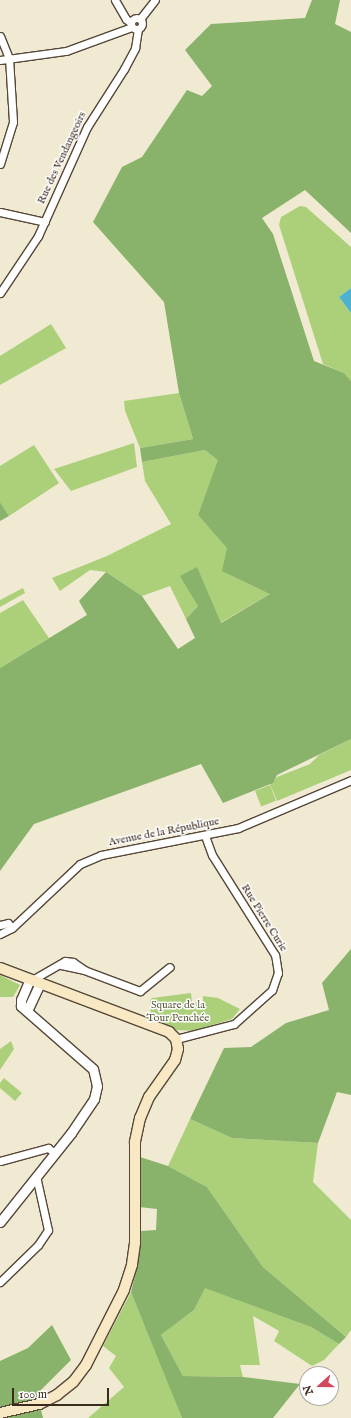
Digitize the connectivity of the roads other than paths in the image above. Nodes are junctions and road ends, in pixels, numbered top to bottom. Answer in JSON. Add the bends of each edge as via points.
{"nodes":[{"id":1,"x":115,"y":0,"type":"edge"},
{"id":2,"x":155,"y":0,"type":"edge"},
{"id":3,"x":134,"y":26,"type":"junction"},
{"id":4,"x":0,"y":36,"type":"edge"},
{"id":5,"x":9,"y":58,"type":"junction"},
{"id":6,"x":0,"y":60,"type":"edge"},
{"id":7,"x":0,"y":164,"type":"edge"},
{"id":8,"x":0,"y":212,"type":"edge"},
{"id":9,"x":45,"y":222,"type":"junction"},
{"id":10,"x":0,"y":293,"type":"edge"},
{"id":11,"x":351,"y":780,"type":"edge"},
{"id":12,"x":205,"y":836,"type":"junction"},
{"id":13,"x":0,"y":925,"type":"edge"},
{"id":14,"x":12,"y":928,"type":"junction"},
{"id":15,"x":0,"y":934,"type":"edge"},
{"id":16,"x":170,"y":967,"type":"dead end"},
{"id":17,"x":0,"y":968,"type":"edge"},
{"id":18,"x":47,"y":973,"type":"junction"},
{"id":19,"x":36,"y":982,"type":"junction"},
{"id":20,"x":176,"y":1039,"type":"junction"},
{"id":21,"x":55,"y":1153,"type":"junction"},
{"id":22,"x":0,"y":1160,"type":"edge"},
{"id":23,"x":36,"y":1176,"type":"junction"},
{"id":24,"x":0,"y":1222,"type":"edge"},
{"id":25,"x":0,"y":1282,"type":"edge"},
{"id":26,"x":0,"y":1413,"type":"edge"}],
"edges":[{"from":1,"to":3,"type":"street","via":[[126,19]]},
{"from":2,"to":3,"type":"street","name":"Rue des Vendangeoirs","via":[[140,19],[142,26]]},
{"from":3,"to":5,"type":"street","via":[[66,51]]},
{"from":3,"to":9,"type":"street","name":"Rue des Vendangeoirs","via":[[135,48],[87,127]]},
{"from":4,"to":5,"type":"street"},
{"from":5,"to":6,"type":"street"},
{"from":5,"to":7,"type":"street","via":[[13,122]]},
{"from":8,"to":9,"type":"street"},
{"from":9,"to":10,"type":"street","name":"Rue des Vendangeoirs"},
{"from":11,"to":12,"type":"street","name":"Avenue de la République","via":[[238,828]]},
{"from":12,"to":14,"type":"street","name":"Avenue de la République","via":[[101,855],[80,864]]},
{"from":12,"to":20,"type":"street","name":"Rue Pierre Curie","via":[[212,855],[278,961],[278,974],[272,990],[234,1024]]},
{"from":13,"to":14,"type":"street","via":[[8,923]]},
{"from":14,"to":15,"type":"street","name":"Avenue de la République"},
{"from":16,"to":18,"type":"street","via":[[140,991],[84,970],[73,962],[65,962]]},
{"from":17,"to":19,"type":"main road"},
{"from":18,"to":19,"type":"street"},
{"from":18,"to":19,"type":"street","via":[[36,975]]},
{"from":19,"to":20,"type":"main road","via":[[169,1032]]},
{"from":19,"to":21,"type":"street","via":[[27,1011],[93,1069],[97,1078],[94,1099]]},
{"from":20,"to":26,"type":"main road","via":[[176,1060],[149,1097],[140,1118],[135,1142],[135,1243],[132,1265],[124,1290],[86,1365],[73,1382],[57,1395],[39,1404]]},
{"from":21,"to":22,"type":"street","via":[[48,1148]]},
{"from":21,"to":23,"type":"street"},
{"from":23,"to":24,"type":"street"},
{"from":23,"to":25,"type":"street","via":[[48,1230],[38,1245]]}]}
